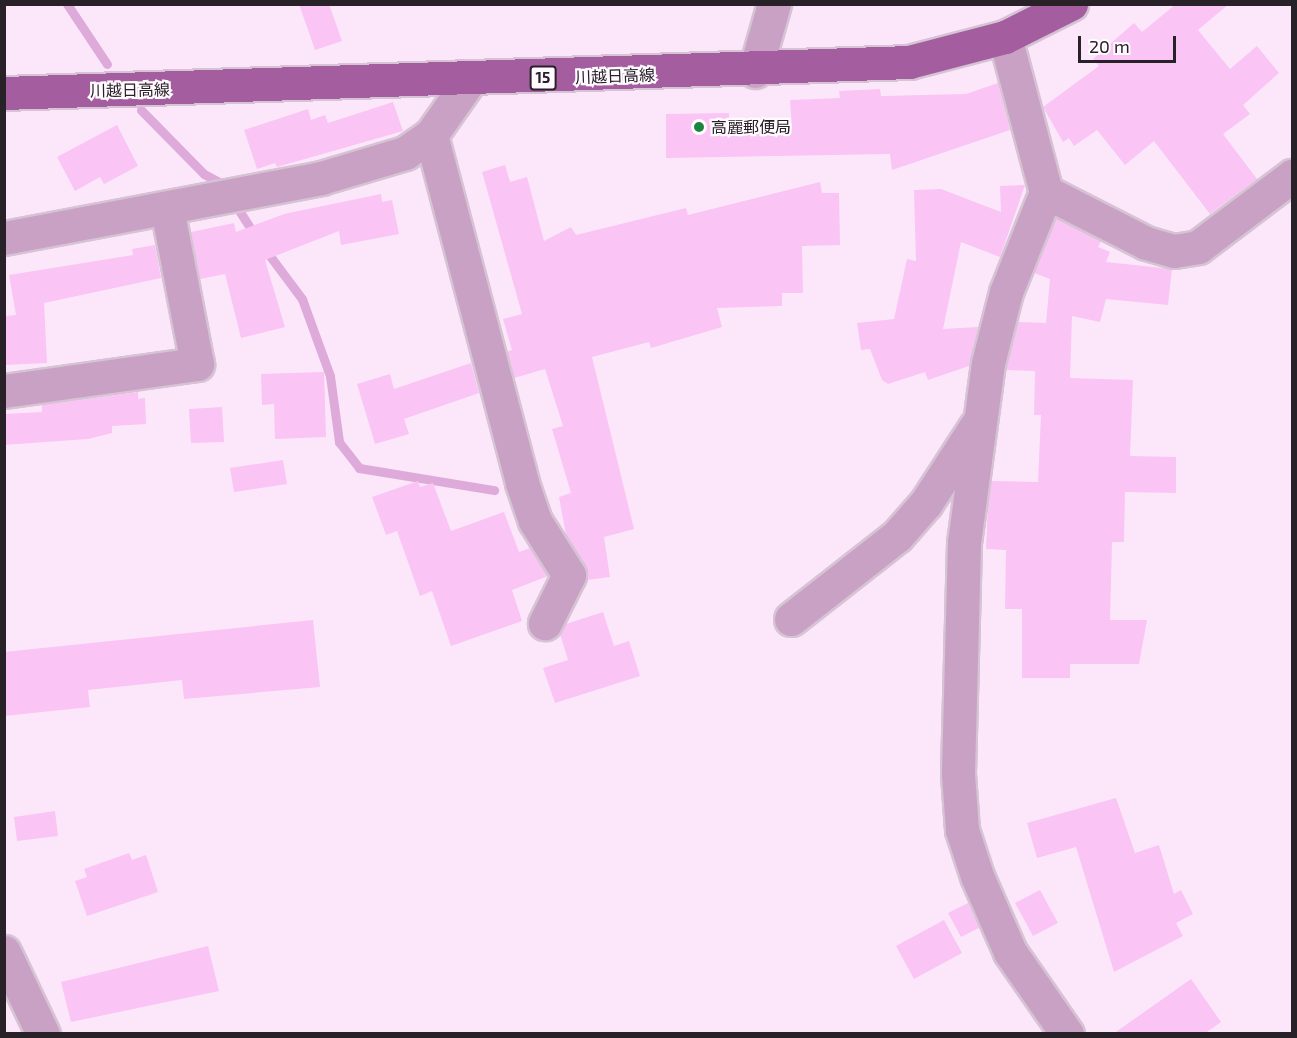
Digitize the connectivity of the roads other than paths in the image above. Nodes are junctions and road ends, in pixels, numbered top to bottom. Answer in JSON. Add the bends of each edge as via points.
{"nodes":[{"id":1,"x":774,"y":4,"type":"edge"},
{"id":2,"x":1071,"y":4,"type":"edge"},
{"id":3,"x":1005,"y":37,"type":"junction"},
{"id":4,"x":755,"y":71,"type":"junction"},
{"id":5,"x":470,"y":81,"type":"junction"},
{"id":6,"x":4,"y":93,"type":"edge"},
{"id":7,"x":431,"y":135,"type":"junction"},
{"id":8,"x":1293,"y":176,"type":"edge"},
{"id":9,"x":1046,"y":192,"type":"junction"},
{"id":10,"x":167,"y":208,"type":"junction"},
{"id":11,"x":4,"y":238,"type":"edge"},
{"id":12,"x":4,"y":392,"type":"edge"},
{"id":13,"x":980,"y":419,"type":"junction"},
{"id":14,"x":791,"y":619,"type":"dead end"},
{"id":15,"x":545,"y":622,"type":"dead end"},
{"id":16,"x":4,"y":952,"type":"edge"},
{"id":17,"x":43,"y":1034,"type":"edge"},
{"id":18,"x":1067,"y":1034,"type":"edge"}],
"edges":[{"from":1,"to":4,"type":"street"},
{"from":2,"to":3,"type":"main road","name":"川越日高線","number":"15"},
{"from":3,"to":4,"type":"main road","name":"川越日高線","number":"15","via":[[909,62]]},
{"from":3,"to":9,"type":"street"},
{"from":4,"to":5,"type":"main road","name":"川越日高線","number":"15"},
{"from":5,"to":6,"type":"main road","name":"川越日高線","number":"15"},
{"from":5,"to":7,"type":"street"},
{"from":7,"to":10,"type":"street","via":[[405,153],[321,178]]},
{"from":7,"to":15,"type":"street","via":[[525,492],[535,521],[569,575]]},
{"from":8,"to":9,"type":"street","via":[[1198,247],[1174,251],[1146,243]]},
{"from":9,"to":13,"type":"street","via":[[1006,292]]},
{"from":10,"to":11,"type":"street"},
{"from":10,"to":12,"type":"street","via":[[197,364]]},
{"from":13,"to":14,"type":"street","via":[[926,503],[897,536]]},
{"from":13,"to":18,"type":"street","via":[[964,543],[958,774],[962,830],[1010,952]]},
{"from":16,"to":17,"type":"street"}]}
